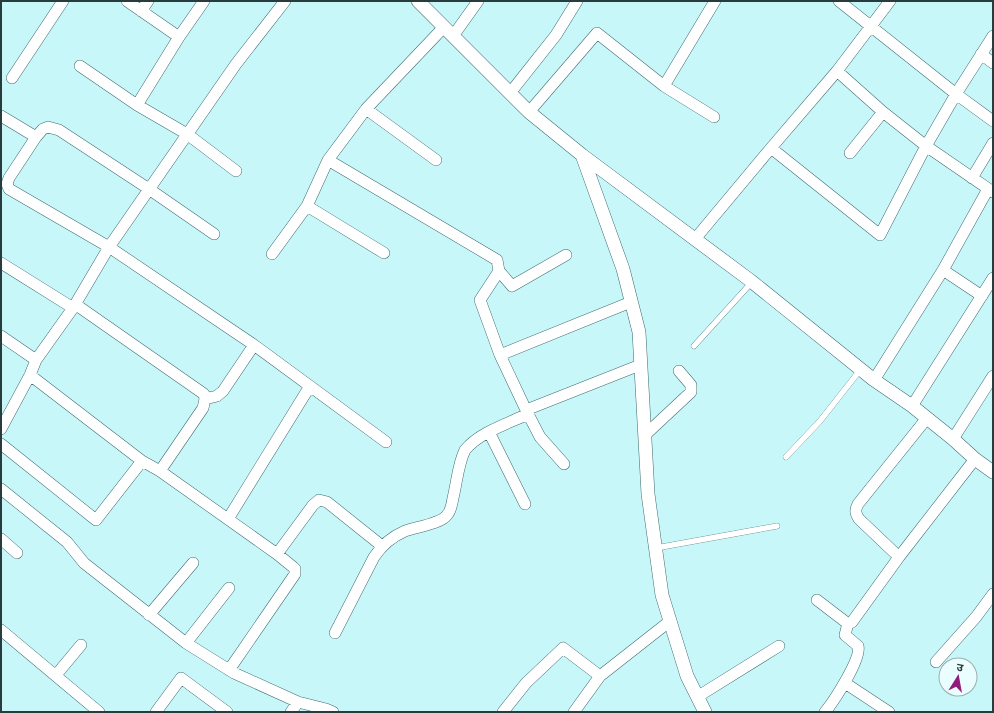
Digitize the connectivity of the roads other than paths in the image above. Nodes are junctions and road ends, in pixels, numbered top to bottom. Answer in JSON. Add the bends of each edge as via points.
{"nodes":[{"id":1,"x":63,"y":1,"type":"edge"},
{"id":2,"x":127,"y":1,"type":"edge"},
{"id":3,"x":148,"y":1,"type":"edge"},
{"id":4,"x":204,"y":1,"type":"edge"},
{"id":5,"x":285,"y":1,"type":"edge"},
{"id":6,"x":418,"y":1,"type":"edge"},
{"id":7,"x":478,"y":1,"type":"edge"},
{"id":8,"x":577,"y":1,"type":"edge"},
{"id":9,"x":715,"y":1,"type":"edge"},
{"id":10,"x":839,"y":1,"type":"edge"},
{"id":11,"x":890,"y":1,"type":"edge"},
{"id":12,"x":141,"y":10,"type":"junction"},
{"id":13,"x":871,"y":25,"type":"junction"},
{"id":14,"x":448,"y":31,"type":"junction"},
{"id":15,"x":993,"y":36,"type":"edge"},
{"id":16,"x":180,"y":37,"type":"junction"},
{"id":17,"x":981,"y":54,"type":"junction"},
{"id":18,"x":993,"y":63,"type":"edge"},
{"id":19,"x":80,"y":66,"type":"dead end"},
{"id":20,"x":837,"y":71,"type":"junction"},
{"id":21,"x":12,"y":78,"type":"dead end"},
{"id":22,"x":664,"y":86,"type":"junction"},
{"id":23,"x":510,"y":93,"type":"junction"},
{"id":24,"x":956,"y":94,"type":"junction"},
{"id":25,"x":137,"y":105,"type":"junction"},
{"id":26,"x":366,"y":109,"type":"junction"},
{"id":27,"x":529,"y":112,"type":"junction"},
{"id":28,"x":883,"y":112,"type":"junction"},
{"id":29,"x":1,"y":116,"type":"edge"},
{"id":30,"x":714,"y":117,"type":"dead end"},
{"id":31,"x":993,"y":121,"type":"edge"},
{"id":32,"x":187,"y":134,"type":"junction"},
{"id":33,"x":36,"y":137,"type":"junction"},
{"id":34,"x":993,"y":143,"type":"edge"},
{"id":35,"x":926,"y":146,"type":"junction"},
{"id":36,"x":771,"y":148,"type":"junction"},
{"id":37,"x":850,"y":153,"type":"dead end"},
{"id":38,"x":582,"y":155,"type":"junction"},
{"id":39,"x":328,"y":160,"type":"junction"},
{"id":40,"x":436,"y":160,"type":"dead end"},
{"id":41,"x":236,"y":171,"type":"dead end"},
{"id":42,"x":972,"y":178,"type":"junction"},
{"id":43,"x":149,"y":189,"type":"junction"},
{"id":44,"x":990,"y":190,"type":"edge"},
{"id":45,"x":308,"y":206,"type":"junction"},
{"id":46,"x":214,"y":234,"type":"dead end"},
{"id":47,"x":695,"y":239,"type":"junction"},
{"id":48,"x":109,"y":247,"type":"junction"},
{"id":49,"x":384,"y":253,"type":"dead end"},
{"id":50,"x":272,"y":254,"type":"dead end"},
{"id":51,"x":566,"y":255,"type":"dead end"},
{"id":52,"x":1,"y":263,"type":"edge"},
{"id":53,"x":943,"y":270,"type":"junction"},
{"id":54,"x":499,"y":271,"type":"junction"},
{"id":55,"x":993,"y":278,"type":"edge"},
{"id":56,"x":752,"y":282,"type":"junction"},
{"id":57,"x":982,"y":296,"type":"junction"},
{"id":58,"x":631,"y":302,"type":"junction"},
{"id":59,"x":74,"y":306,"type":"junction"},
{"id":60,"x":1,"y":336,"type":"edge"},
{"id":61,"x":254,"y":345,"type":"junction"},
{"id":62,"x":694,"y":346,"type":"dead end"},
{"id":63,"x":500,"y":355,"type":"junction"},
{"id":64,"x":36,"y":360,"type":"junction"},
{"id":65,"x":640,"y":365,"type":"junction"},
{"id":66,"x":861,"y":369,"type":"junction"},
{"id":67,"x":679,"y":371,"type":"dead end"},
{"id":68,"x":30,"y":375,"type":"junction"},
{"id":69,"x":993,"y":376,"type":"edge"},
{"id":70,"x":874,"y":380,"type":"junction"},
{"id":71,"x":310,"y":386,"type":"junction"},
{"id":72,"x":206,"y":399,"type":"junction"},
{"id":73,"x":912,"y":406,"type":"junction"},
{"id":74,"x":527,"y":412,"type":"junction"},
{"id":75,"x":926,"y":418,"type":"junction"},
{"id":76,"x":1,"y":429,"type":"edge"},
{"id":77,"x":489,"y":432,"type":"junction"},
{"id":78,"x":645,"y":435,"type":"junction"},
{"id":79,"x":952,"y":439,"type":"junction"},
{"id":80,"x":386,"y":442,"type":"dead end"},
{"id":81,"x":1,"y":444,"type":"edge"},
{"id":82,"x":786,"y":457,"type":"dead end"},
{"id":83,"x":975,"y":459,"type":"junction"},
{"id":84,"x":142,"y":461,"type":"junction"},
{"id":85,"x":564,"y":464,"type":"dead end"},
{"id":86,"x":160,"y":471,"type":"junction"},
{"id":87,"x":993,"y":472,"type":"edge"},
{"id":88,"x":1,"y":489,"type":"edge"},
{"id":89,"x":525,"y":504,"type":"dead end"},
{"id":90,"x":228,"y":519,"type":"junction"},
{"id":91,"x":777,"y":526,"type":"dead end"},
{"id":92,"x":1,"y":539,"type":"edge"},
{"id":93,"x":382,"y":546,"type":"junction"},
{"id":94,"x":656,"y":548,"type":"junction"},
{"id":95,"x":17,"y":553,"type":"dead end"},
{"id":96,"x":277,"y":554,"type":"junction"},
{"id":97,"x":899,"y":557,"type":"junction"},
{"id":98,"x":193,"y":563,"type":"dead end"},
{"id":99,"x":229,"y":588,"type":"dead end"},
{"id":100,"x":993,"y":594,"type":"edge"},
{"id":101,"x":817,"y":600,"type":"dead end"},
{"id":102,"x":149,"y":615,"type":"junction"},
{"id":103,"x":670,"y":621,"type":"junction"},
{"id":104,"x":848,"y":623,"type":"junction"},
{"id":105,"x":1,"y":630,"type":"edge"},
{"id":106,"x":334,"y":633,"type":"dead end"},
{"id":107,"x":186,"y":643,"type":"junction"},
{"id":108,"x":81,"y":645,"type":"dead end"},
{"id":109,"x":779,"y":646,"type":"dead end"},
{"id":110,"x":936,"y":662,"type":"dead end"},
{"id":111,"x":229,"y":670,"type":"junction"},
{"id":112,"x":56,"y":675,"type":"junction"},
{"id":113,"x":600,"y":676,"type":"junction"},
{"id":114,"x":845,"y":683,"type":"junction"},
{"id":115,"x":697,"y":697,"type":"junction"},
{"id":116,"x":298,"y":702,"type":"junction"},
{"id":117,"x":99,"y":712,"type":"edge"},
{"id":118,"x":156,"y":712,"type":"edge"},
{"id":119,"x":227,"y":712,"type":"edge"},
{"id":120,"x":291,"y":712,"type":"edge"},
{"id":121,"x":333,"y":712,"type":"edge"},
{"id":122,"x":503,"y":712,"type":"edge"},
{"id":123,"x":574,"y":712,"type":"edge"},
{"id":124,"x":705,"y":712,"type":"edge"},
{"id":125,"x":825,"y":712,"type":"edge"},
{"id":126,"x":889,"y":712,"type":"edge"}],
"edges":[{"from":1,"to":21,"type":"street"},
{"from":2,"to":12,"type":"street"},
{"from":3,"to":12,"type":"street"},
{"from":4,"to":16,"type":"street"},
{"from":5,"to":32,"type":"street","via":[[236,64]]},
{"from":6,"to":14,"type":"street"},
{"from":7,"to":14,"type":"street"},
{"from":8,"to":23,"type":"street","via":[[556,35]]},
{"from":9,"to":22,"type":"street"},
{"from":10,"to":13,"type":"street"},
{"from":11,"to":13,"type":"street"},
{"from":12,"to":16,"type":"street"},
{"from":13,"to":20,"type":"street"},
{"from":13,"to":24,"type":"street"},
{"from":14,"to":23,"type":"street"},
{"from":14,"to":26,"type":"street"},
{"from":15,"to":17,"type":"street"},
{"from":16,"to":25,"type":"street"},
{"from":17,"to":18,"type":"street"},
{"from":17,"to":24,"type":"street"},
{"from":19,"to":25,"type":"street"},
{"from":20,"to":28,"type":"street"},
{"from":20,"to":36,"type":"street"},
{"from":22,"to":27,"type":"street","via":[[597,33]]},
{"from":22,"to":30,"type":"street"},
{"from":23,"to":27,"type":"street"},
{"from":24,"to":31,"type":"street"},
{"from":24,"to":35,"type":"street"},
{"from":25,"to":32,"type":"street"},
{"from":26,"to":39,"type":"street"},
{"from":26,"to":40,"type":"street"},
{"from":27,"to":38,"type":"street"},
{"from":28,"to":35,"type":"street"},
{"from":28,"to":37,"type":"street"},
{"from":29,"to":33,"type":"street"},
{"from":32,"to":41,"type":"street"},
{"from":32,"to":43,"type":"street"},
{"from":33,"to":43,"type":"street","via":[[48,126],[53,128]]},
{"from":33,"to":48,"type":"street","via":[[9,178],[9,189]]},
{"from":34,"to":42,"type":"street"},
{"from":35,"to":36,"type":"street","via":[[880,235]]},
{"from":35,"to":42,"type":"street"},
{"from":36,"to":47,"type":"street"},
{"from":38,"to":47,"type":"street"},
{"from":38,"to":58,"type":"street"},
{"from":39,"to":45,"type":"street"},
{"from":39,"to":54,"type":"street","via":[[497,260]]},
{"from":42,"to":44,"type":"street"},
{"from":43,"to":46,"type":"street"},
{"from":43,"to":48,"type":"street"},
{"from":44,"to":53,"type":"street"},
{"from":45,"to":49,"type":"street"},
{"from":45,"to":50,"type":"street"},
{"from":47,"to":56,"type":"street"},
{"from":48,"to":59,"type":"street"},
{"from":48,"to":61,"type":"street"},
{"from":51,"to":54,"type":"street","via":[[512,286]]},
{"from":52,"to":59,"type":"street"},
{"from":53,"to":57,"type":"street"},
{"from":53,"to":70,"type":"street"},
{"from":54,"to":63,"type":"street","via":[[480,300]]},
{"from":55,"to":57,"type":"street"},
{"from":56,"to":62,"type":"lane"},
{"from":56,"to":66,"type":"street"},
{"from":57,"to":73,"type":"street"},
{"from":58,"to":63,"type":"street"},
{"from":58,"to":65,"type":"street","via":[[639,332]]},
{"from":59,"to":64,"type":"street"},
{"from":59,"to":72,"type":"street","via":[[200,390]]},
{"from":60,"to":64,"type":"street"},
{"from":61,"to":71,"type":"street"},
{"from":61,"to":72,"type":"street","via":[[224,391]]},
{"from":63,"to":74,"type":"street"},
{"from":64,"to":68,"type":"street"},
{"from":65,"to":74,"type":"street"},
{"from":65,"to":78,"type":"street"},
{"from":66,"to":70,"type":"street"},
{"from":66,"to":82,"type":"lane","via":[[820,421]]},
{"from":67,"to":78,"type":"street","via":[[691,385],[691,392]]},
{"from":68,"to":76,"type":"street"},
{"from":68,"to":84,"type":"street"},
{"from":69,"to":79,"type":"street"},
{"from":70,"to":73,"type":"street"},
{"from":71,"to":80,"type":"street"},
{"from":71,"to":90,"type":"street"},
{"from":72,"to":86,"type":"street","via":[[203,408]]},
{"from":73,"to":75,"type":"street"},
{"from":74,"to":77,"type":"street"},
{"from":74,"to":85,"type":"street","via":[[540,437]]},
{"from":75,"to":79,"type":"street"},
{"from":75,"to":97,"type":"street","via":[[855,509],[859,519]]},
{"from":77,"to":89,"type":"street"},
{"from":77,"to":93,"type":"street","via":[[465,450],[448,515],[437,522],[404,532]]},
{"from":78,"to":94,"type":"street","via":[[648,494]]},
{"from":79,"to":83,"type":"street"},
{"from":81,"to":84,"type":"street","via":[[96,520]]},
{"from":83,"to":87,"type":"street"},
{"from":83,"to":97,"type":"street"},
{"from":84,"to":86,"type":"street"},
{"from":86,"to":90,"type":"street"},
{"from":88,"to":102,"type":"street","via":[[67,542],[84,562]]},
{"from":90,"to":96,"type":"street"},
{"from":91,"to":94,"type":"lane"},
{"from":92,"to":95,"type":"street"},
{"from":93,"to":96,"type":"street","via":[[327,502],[319,500],[312,505]]},
{"from":93,"to":106,"type":"street"},
{"from":94,"to":103,"type":"street","via":[[662,595]]},
{"from":96,"to":111,"type":"street","via":[[295,569],[295,574]]},
{"from":97,"to":104,"type":"street","via":[[852,622]]},
{"from":98,"to":102,"type":"street"},
{"from":99,"to":107,"type":"street"},
{"from":100,"to":110,"type":"street"},
{"from":101,"to":104,"type":"street"},
{"from":102,"to":107,"type":"street"},
{"from":103,"to":113,"type":"street"},
{"from":103,"to":115,"type":"street","via":[[687,676]]},
{"from":104,"to":114,"type":"street","via":[[845,635],[859,650]]},
{"from":105,"to":112,"type":"street"},
{"from":107,"to":111,"type":"street"},
{"from":108,"to":112,"type":"street"},
{"from":109,"to":115,"type":"street"},
{"from":111,"to":116,"type":"street"},
{"from":112,"to":117,"type":"street"},
{"from":113,"to":122,"type":"street","via":[[563,648],[526,683]]},
{"from":113,"to":123,"type":"street"},
{"from":114,"to":125,"type":"street"},
{"from":114,"to":126,"type":"street"},
{"from":115,"to":124,"type":"street"},
{"from":116,"to":120,"type":"street"},
{"from":116,"to":121,"type":"street"},
{"from":118,"to":119,"type":"street","via":[[181,678]]}]}
